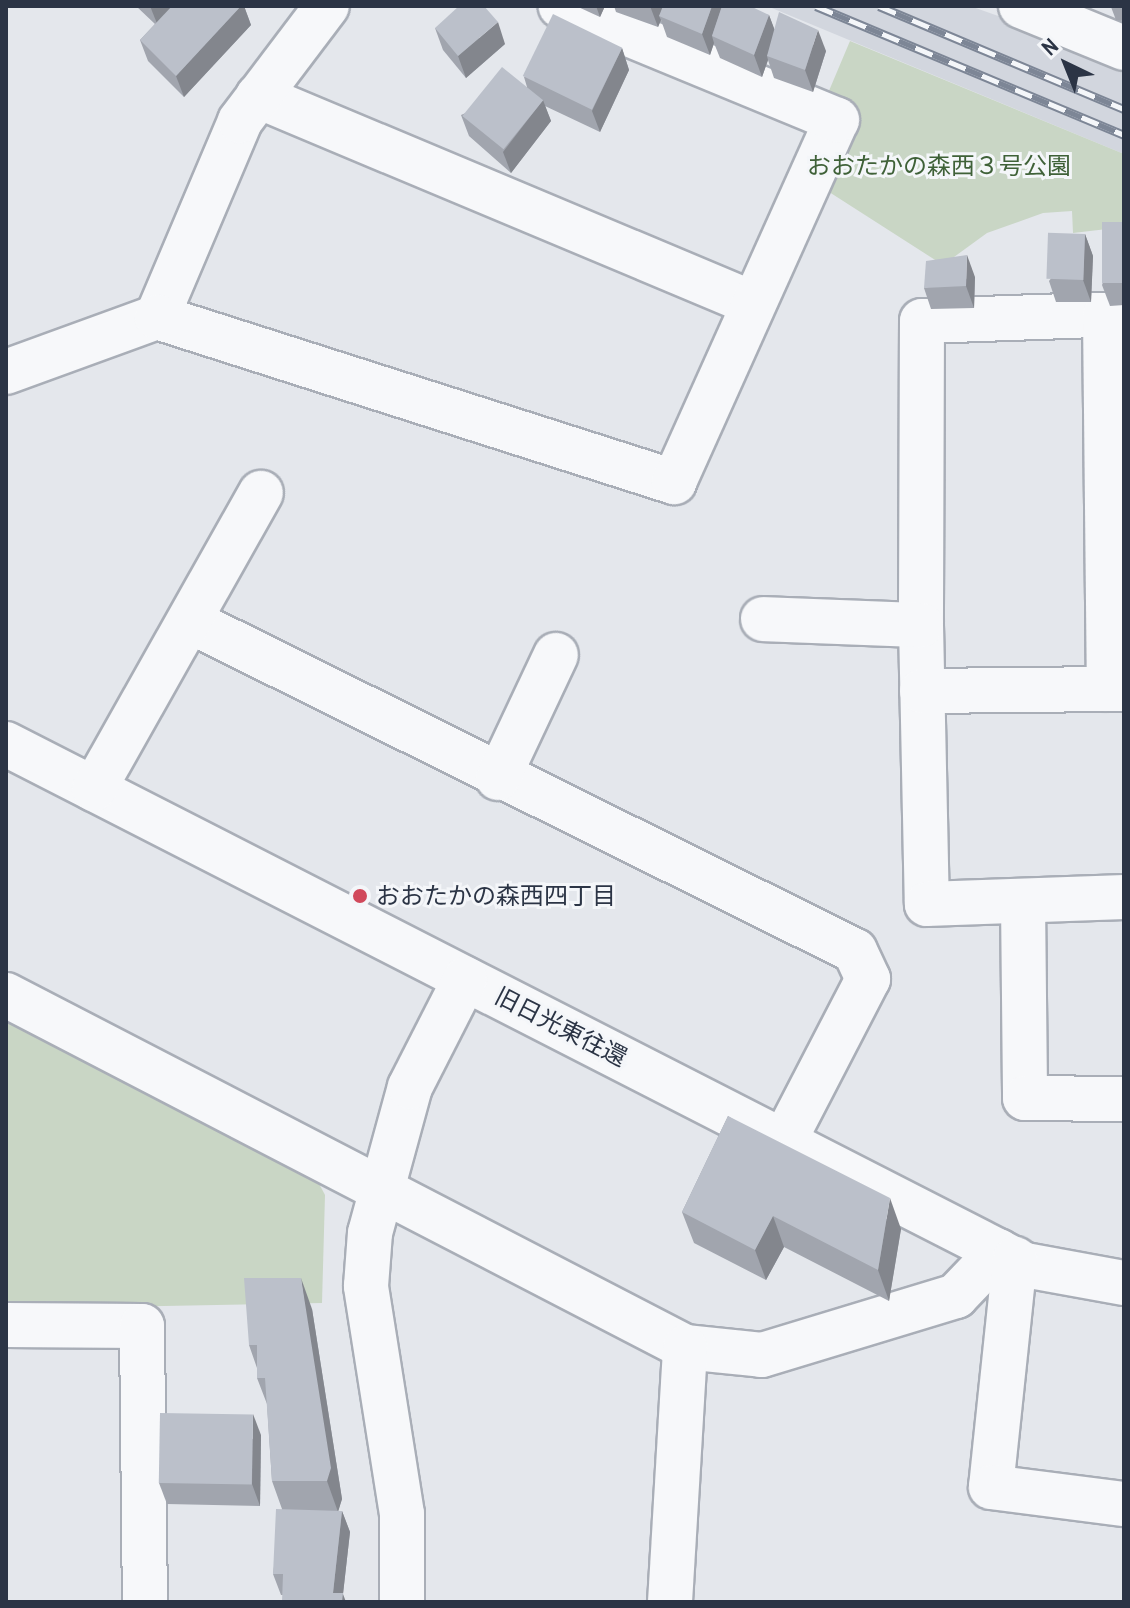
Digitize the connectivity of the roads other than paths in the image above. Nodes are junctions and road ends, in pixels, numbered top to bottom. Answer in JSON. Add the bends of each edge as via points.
{"nodes":[{"id":1,"x":327,"y":6,"type":"edge"},
{"id":2,"x":561,"y":6,"type":"edge"},
{"id":3,"x":1021,"y":6,"type":"edge"},
{"id":4,"x":1124,"y":48,"type":"edge"},
{"id":5,"x":258,"y":96,"type":"junction"},
{"id":6,"x":752,"y":303,"type":"junction"},
{"id":7,"x":1114,"y":314,"type":"edge"},
{"id":8,"x":157,"y":317,"type":"junction"},
{"id":9,"x":6,"y":372,"type":"edge"},
{"id":10,"x":261,"y":493,"type":"dead end"},
{"id":11,"x":763,"y":619,"type":"dead end"},
{"id":12,"x":190,"y":621,"type":"junction"},
{"id":13,"x":921,"y":625,"type":"junction"},
{"id":14,"x":556,"y":655,"type":"dead end"},
{"id":15,"x":1116,"y":689,"type":"edge"},
{"id":16,"x":922,"y":691,"type":"junction"},
{"id":17,"x":6,"y":744,"type":"edge"},
{"id":18,"x":498,"y":778,"type":"junction"},
{"id":19,"x":94,"y":789,"type":"junction"},
{"id":20,"x":1124,"y":897,"type":"edge"},
{"id":21,"x":1023,"y":901,"type":"junction"},
{"id":22,"x":465,"y":979,"type":"junction"},
{"id":23,"x":6,"y":995,"type":"edge"},
{"id":24,"x":1124,"y":1099,"type":"edge"},
{"id":25,"x":785,"y":1139,"type":"junction"},
{"id":26,"x":379,"y":1191,"type":"junction"},
{"id":27,"x":1007,"y":1255,"type":"junction"},
{"id":28,"x":1124,"y":1283,"type":"edge"},
{"id":29,"x":6,"y":1325,"type":"edge"},
{"id":30,"x":685,"y":1347,"type":"junction"},
{"id":31,"x":1124,"y":1504,"type":"edge"},
{"id":32,"x":145,"y":1602,"type":"edge"},
{"id":33,"x":402,"y":1602,"type":"edge"},
{"id":34,"x":670,"y":1602,"type":"edge"}],
"edges":[{"from":1,"to":5,"type":"street"},
{"from":2,"to":6,"type":"street","via":[[837,120]]},
{"from":3,"to":4,"type":"street"},
{"from":5,"to":6,"type":"street"},
{"from":5,"to":8,"type":"street","via":[[240,121]]},
{"from":6,"to":8,"type":"street","via":[[674,482]]},
{"from":7,"to":13,"type":"street","via":[[922,321]]},
{"from":7,"to":15,"type":"street"},
{"from":8,"to":9,"type":"street"},
{"from":10,"to":12,"type":"street"},
{"from":11,"to":13,"type":"street"},
{"from":12,"to":18,"type":"street"},
{"from":12,"to":19,"type":"street"},
{"from":13,"to":16,"type":"street"},
{"from":14,"to":18,"type":"street"},
{"from":15,"to":16,"type":"street"},
{"from":16,"to":21,"type":"street","via":[[927,904]]},
{"from":17,"to":19,"type":"street","name":"旧日光東往還"},
{"from":18,"to":25,"type":"street","via":[[855,951],[868,979]]},
{"from":19,"to":22,"type":"street","name":"旧日光東往還"},
{"from":20,"to":21,"type":"street"},
{"from":21,"to":24,"type":"street","via":[[1025,1098]]},
{"from":22,"to":25,"type":"street","name":"旧日光東往還"},
{"from":22,"to":26,"type":"street","via":[[410,1087]]},
{"from":23,"to":26,"type":"street"},
{"from":25,"to":27,"type":"street","name":"旧日光東往還"},
{"from":26,"to":30,"type":"street"},
{"from":26,"to":33,"type":"street","via":[[366,1286],[402,1514]]},
{"from":27,"to":28,"type":"street","name":"旧日光東往還","via":[[1046,1273]]},
{"from":27,"to":30,"type":"street","via":[[956,1296],[762,1355]]},
{"from":27,"to":31,"type":"street","via":[[991,1487]]},
{"from":29,"to":32,"type":"street","via":[[142,1326]]},
{"from":30,"to":34,"type":"street"}]}
